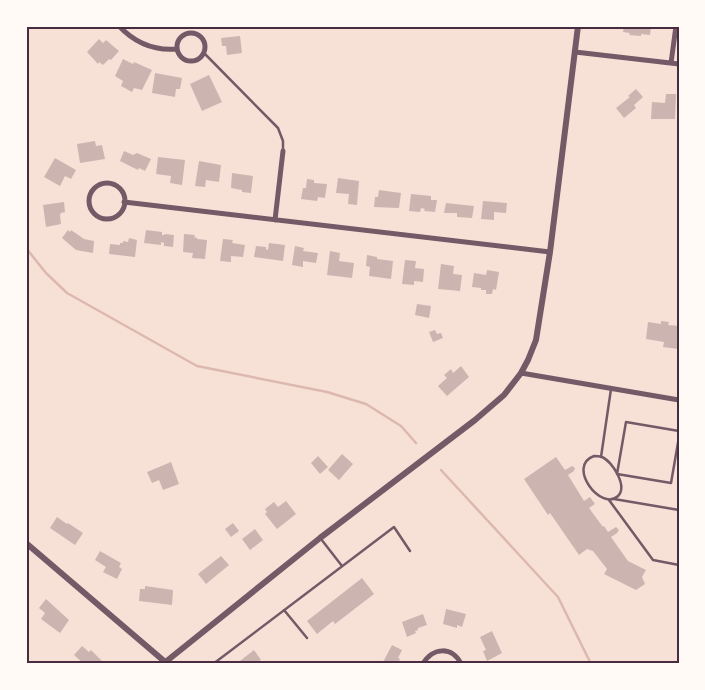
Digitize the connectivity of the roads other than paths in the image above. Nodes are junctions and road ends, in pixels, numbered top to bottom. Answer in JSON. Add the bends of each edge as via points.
{"nodes":[{"id":1,"x":119,"y":26,"type":"edge"},
{"id":2,"x":578,"y":26,"type":"edge"},
{"id":3,"x":676,"y":26,"type":"edge"},
{"id":4,"x":177,"y":49,"type":"junction"},
{"id":5,"x":575,"y":52,"type":"junction"},
{"id":6,"x":204,"y":53,"type":"junction"},
{"id":7,"x":671,"y":63,"type":"junction"},
{"id":8,"x":679,"y":64,"type":"edge"},
{"id":9,"x":283,"y":151,"type":"joint"},
{"id":10,"x":124,"y":202,"type":"junction"},
{"id":11,"x":275,"y":220,"type":"junction"},
{"id":12,"x":550,"y":252,"type":"junction"},
{"id":13,"x":521,"y":373,"type":"junction"},
{"id":14,"x":611,"y":389,"type":"junction"},
{"id":15,"x":679,"y":400,"type":"edge"},
{"id":16,"x":679,"y":431,"type":"edge"},
{"id":17,"x":679,"y":437,"type":"edge"},
{"id":18,"x":601,"y":457,"type":"junction"},
{"id":19,"x":617,"y":474,"type":"junction"},
{"id":20,"x":614,"y":499,"type":"junction"},
{"id":21,"x":609,"y":500,"type":"junction"},
{"id":22,"x":679,"y":510,"type":"edge"},
{"id":23,"x":320,"y":538,"type":"junction"},
{"id":24,"x":26,"y":543,"type":"edge"},
{"id":25,"x":410,"y":551,"type":"dead end"},
{"id":26,"x":679,"y":565,"type":"edge"},
{"id":27,"x":342,"y":566,"type":"junction"},
{"id":28,"x":284,"y":609,"type":"junction"},
{"id":29,"x":307,"y":638,"type":"dead end"},
{"id":30,"x":163,"y":662,"type":"edge"},
{"id":31,"x":213,"y":664,"type":"edge"},
{"id":32,"x":423,"y":664,"type":"edge"},
{"id":33,"x":461,"y":664,"type":"edge"}],
"edges":[{"from":1,"to":4,"type":"street","via":[[141,44],[158,49]]},
{"from":2,"to":5,"type":"street"},
{"from":3,"to":7,"type":"street"},
{"from":4,"to":6,"type":"street","via":[[188,61],[197,60]]},
{"from":4,"to":6,"type":"street","via":[[181,37],[194,33],[204,41]]},
{"from":5,"to":7,"type":"street"},
{"from":5,"to":12,"type":"street"},
{"from":6,"to":9,"type":"lane","via":[[278,128]]},
{"from":7,"to":8,"type":"street"},
{"from":9,"to":11,"type":"street"},
{"from":10,"to":10,"type":"street","via":[[118,186],[108,183],[94,188],[88,202],[95,215],[105,219],[119,214]]},
{"from":10,"to":11,"type":"street"},
{"from":11,"to":12,"type":"street"},
{"from":12,"to":13,"type":"street","via":[[536,340]]},
{"from":13,"to":14,"type":"street"},
{"from":13,"to":23,"type":"street","via":[[504,395],[475,420]]},
{"from":14,"to":15,"type":"street"},
{"from":14,"to":18,"type":"lane"},
{"from":16,"to":19,"type":"lane","via":[[626,422]]},
{"from":17,"to":19,"type":"lane","via":[[671,483]]},
{"from":18,"to":19,"type":"lane"},
{"from":18,"to":21,"type":"lane","via":[[586,460],[583,472],[598,496]]},
{"from":19,"to":20,"type":"lane","via":[[622,489]]},
{"from":20,"to":21,"type":"lane"},
{"from":20,"to":22,"type":"lane"},
{"from":21,"to":26,"type":"lane","via":[[653,560]]},
{"from":23,"to":27,"type":"lane"},
{"from":23,"to":30,"type":"street"},
{"from":24,"to":30,"type":"street"},
{"from":25,"to":27,"type":"lane","via":[[394,527]]},
{"from":27,"to":28,"type":"lane"},
{"from":28,"to":29,"type":"lane"},
{"from":28,"to":31,"type":"lane"},
{"from":32,"to":33,"type":"street","via":[[430,654],[440,650],[455,655]]}]}
